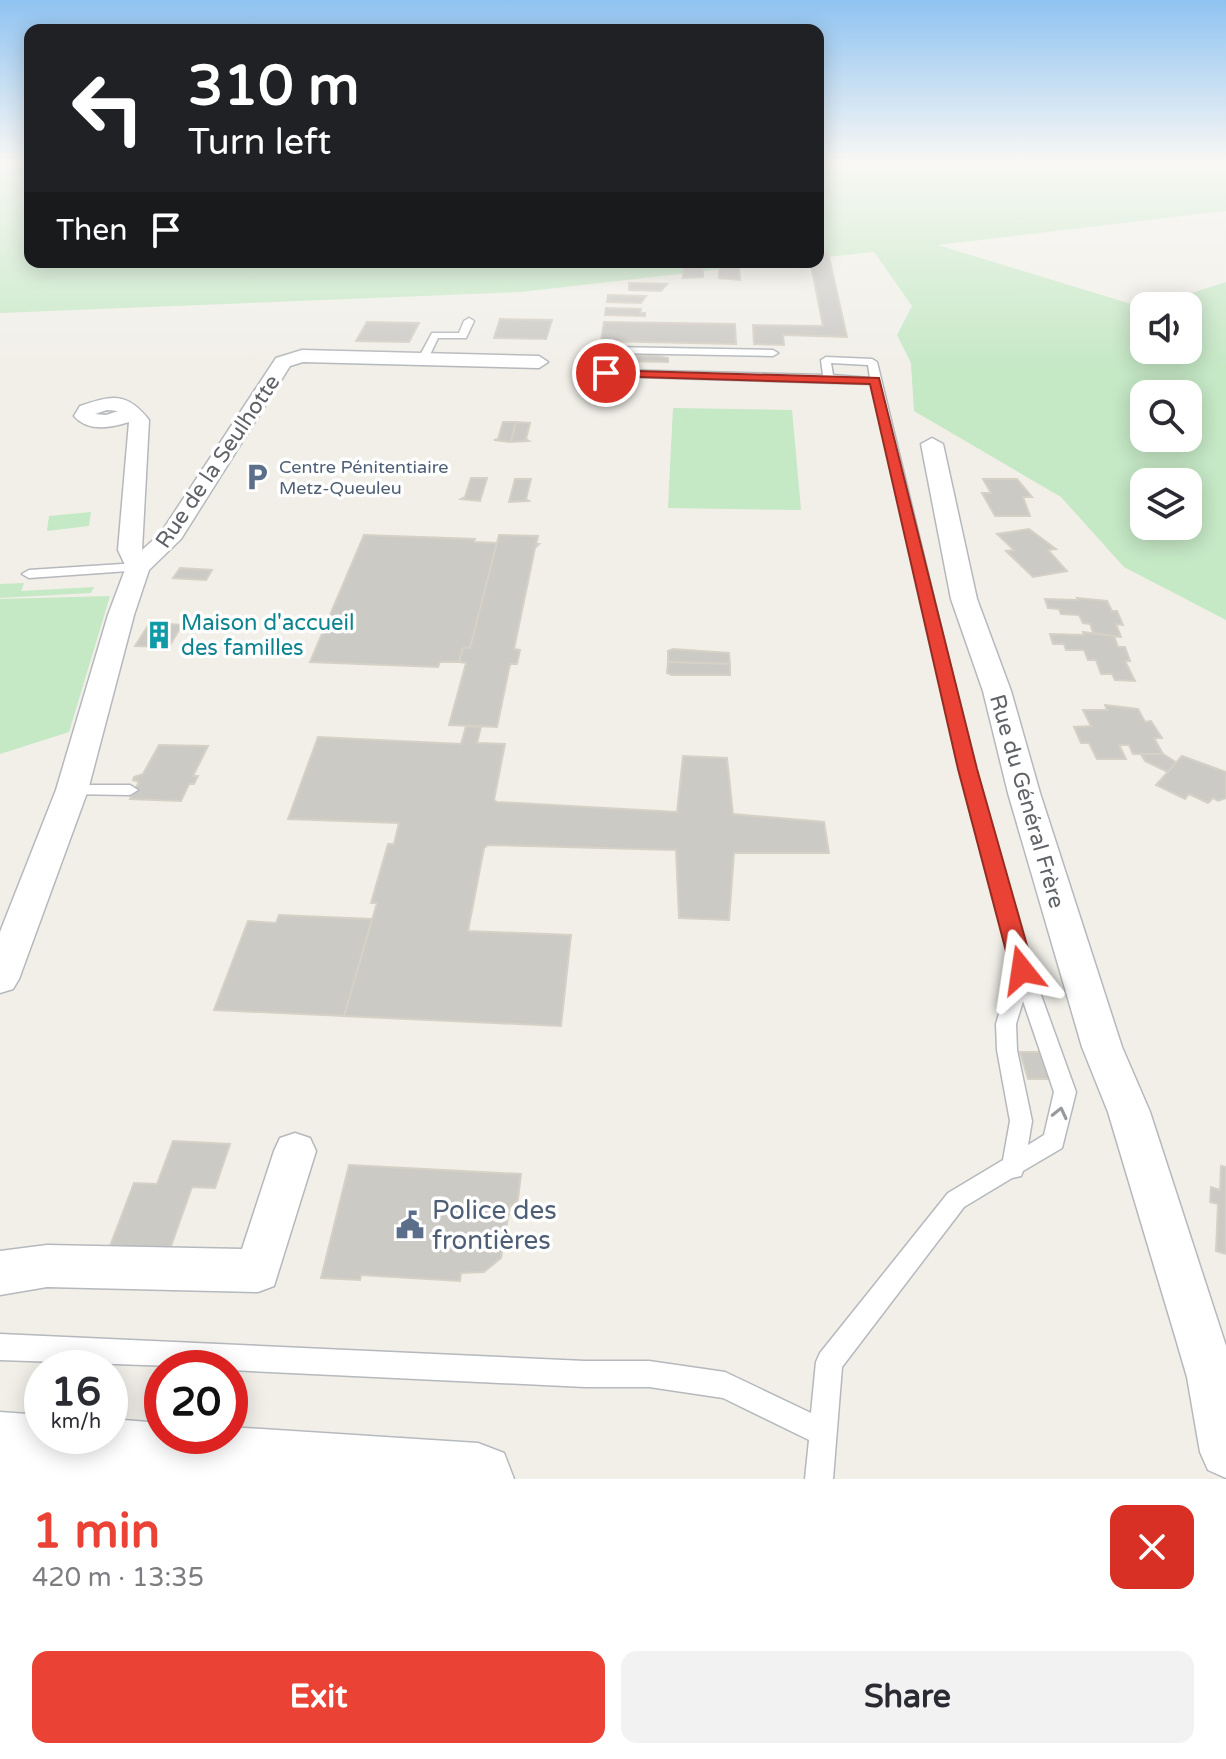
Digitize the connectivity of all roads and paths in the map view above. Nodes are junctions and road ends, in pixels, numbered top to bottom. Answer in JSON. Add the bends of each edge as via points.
{"nodes":[{"id":1,"x":469,"y":321,"type":"dead end"},
{"id":2,"x":773,"y":353,"type":"dead end"},
{"id":3,"x":423,"y":359,"type":"junction"},
{"id":4,"x":539,"y":362,"type":"dead end"},
{"id":5,"x":129,"y":413,"type":"dead end"},
{"id":6,"x":932,"y":444,"type":"dead end"},
{"id":7,"x":138,"y":567,"type":"junction"},
{"id":8,"x":29,"y":574,"type":"dead end"},
{"id":9,"x":72,"y":790,"type":"junction"},
{"id":10,"x":130,"y":790,"type":"dead end"},
{"id":11,"x":1022,"y":970,"type":"junction"},
{"id":12,"x":0,"y":979,"type":"edge"},
{"id":13,"x":295,"y":1151,"type":"dead end"},
{"id":14,"x":1013,"y":1169,"type":"junction"},
{"id":15,"x":0,"y":1273,"type":"edge"},
{"id":16,"x":1212,"y":1340,"type":"edge"},
{"id":17,"x":0,"y":1347,"type":"edge"},
{"id":18,"x":823,"y":1433,"type":"junction"},
{"id":19,"x":0,"y":1448,"type":"edge"},
{"id":20,"x":1226,"y":1452,"type":"edge"},
{"id":21,"x":478,"y":1479,"type":"edge"},
{"id":22,"x":819,"y":1479,"type":"edge"}],
"edges":[{"from":1,"to":3,"type":"lane","via":[[463,336],[435,335]]},
{"from":2,"to":11,"type":"lane","via":[[610,350],[606,373],[828,378],[826,360],[872,362],[967,769]]},
{"from":3,"to":4,"type":"street","name":"Rue de la Seulhotte"},
{"from":3,"to":7,"type":"street","name":"Rue de la Seulhotte","via":[[302,356],[283,362],[169,539]]},
{"from":5,"to":7,"type":"street","via":[[139,420],[130,550]]},
{"from":6,"to":16,"type":"street","name":"Rue du Général Frère","via":[[964,599],[997,691],[1102,1047]]},
{"from":7,"to":8,"type":"lane"},
{"from":7,"to":9,"type":"street","name":"Rue de la Seulhotte"},
{"from":9,"to":10,"type":"lane"},
{"from":9,"to":12,"type":"street","name":"Rue de la Seulhotte"},
{"from":11,"to":14,"type":"lane","via":[[1006,1024],[1021,1121]]},
{"from":14,"to":11,"type":"lane","one_way":true,"via":[[1054,1141],[1065,1092]]},
{"from":13,"to":15,"type":"street","via":[[258,1271],[47,1266]]},
{"from":14,"to":18,"type":"lane","via":[[956,1200],[829,1362]]},
{"from":16,"to":20,"type":"street","name":"Rue du Général Frère","via":[[1211,1377]]},
{"from":17,"to":18,"type":"lane","via":[[649,1374],[725,1385]]},
{"from":18,"to":22,"type":"lane"},
{"from":19,"to":21,"type":"street"}]}
